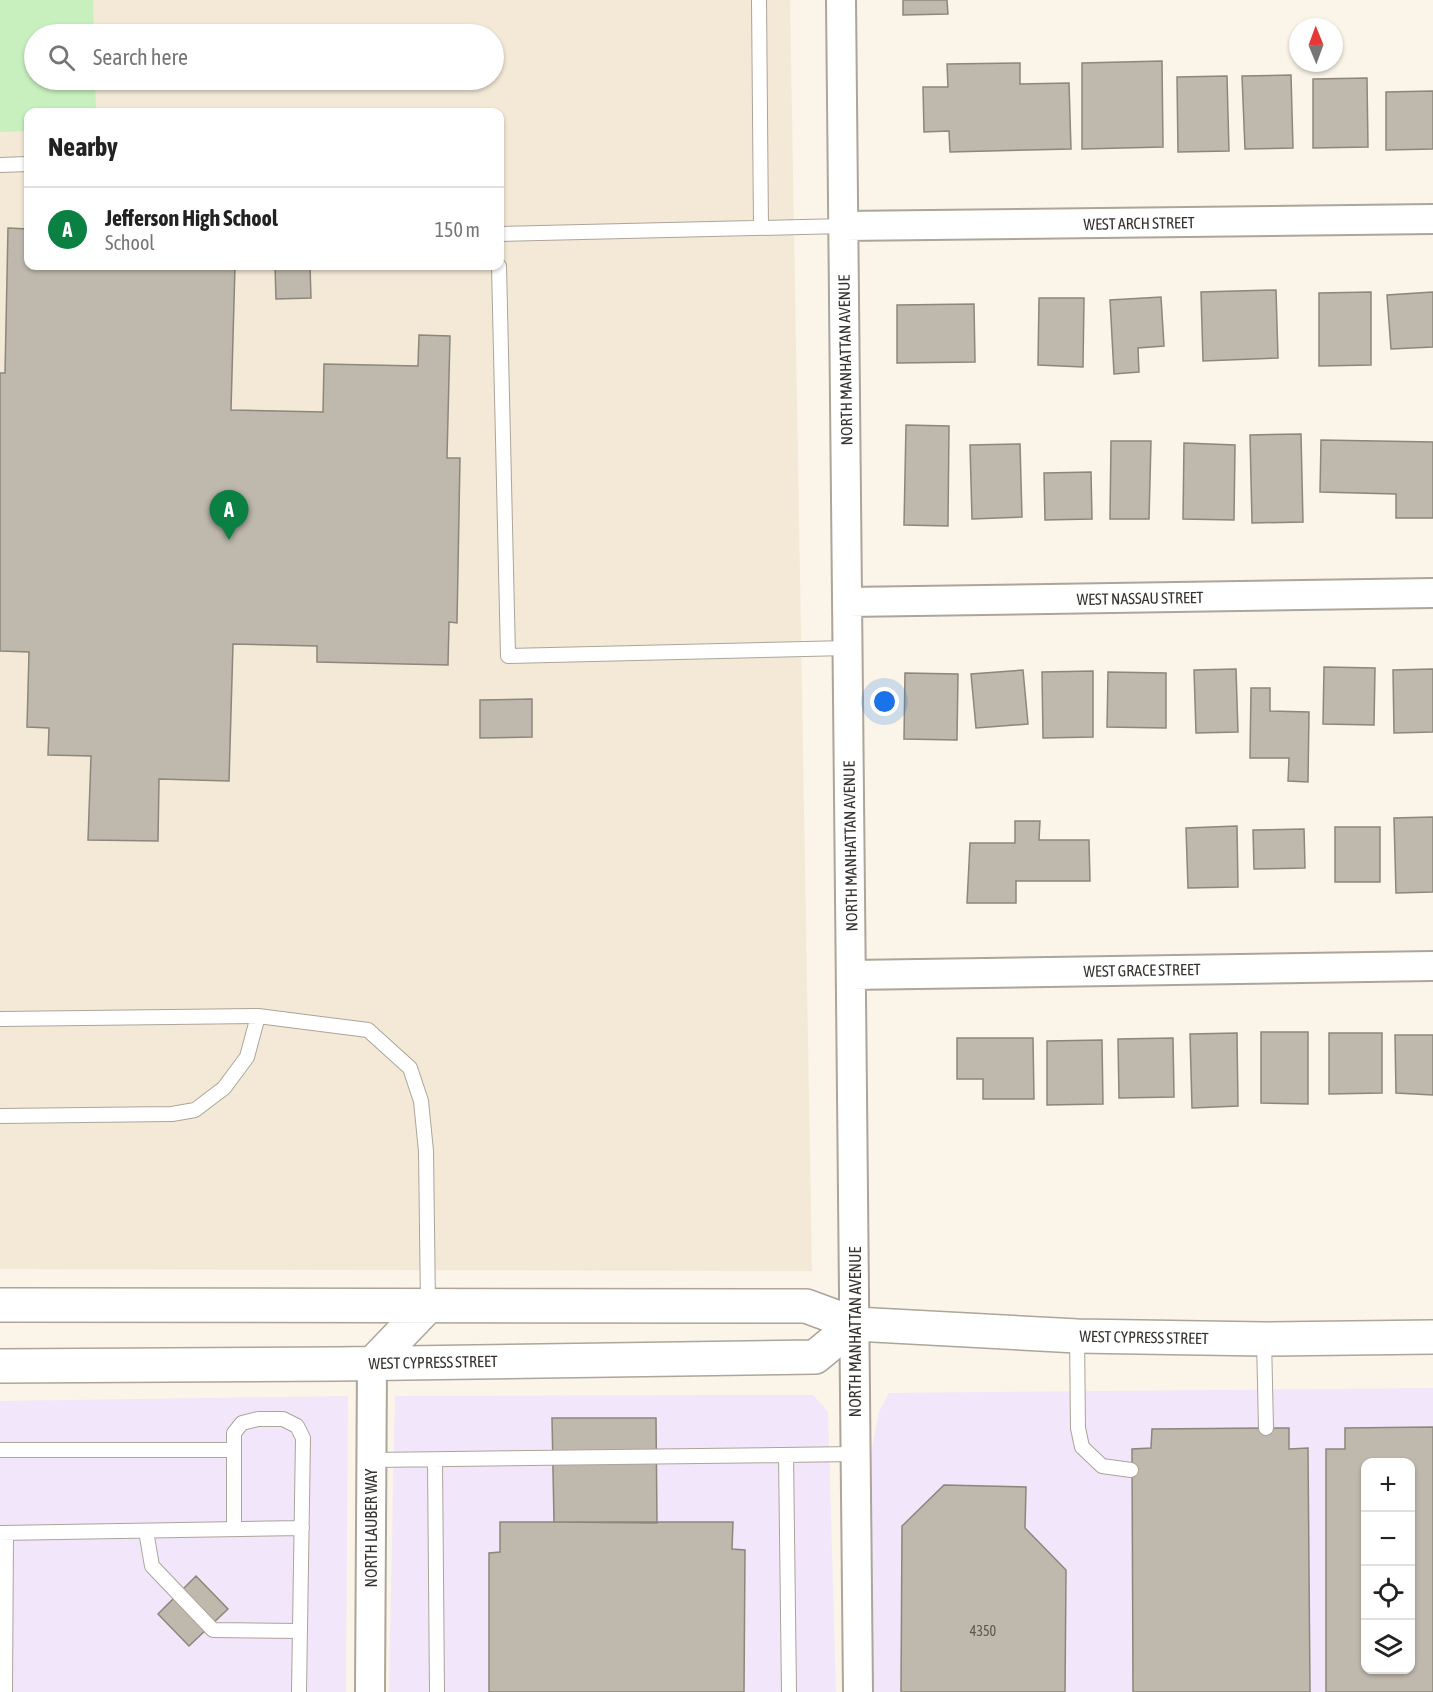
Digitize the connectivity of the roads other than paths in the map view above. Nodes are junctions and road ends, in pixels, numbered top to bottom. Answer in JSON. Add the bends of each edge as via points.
{"nodes":[{"id":1,"x":759,"y":0,"type":"edge"},
{"id":2,"x":841,"y":0,"type":"edge"},
{"id":3,"x":24,"y":164,"type":"edge"},
{"id":4,"x":0,"y":165,"type":"edge"},
{"id":5,"x":1433,"y":219,"type":"edge"},
{"id":6,"x":844,"y":226,"type":"junction"},
{"id":7,"x":761,"y":228,"type":"junction"},
{"id":8,"x":504,"y":234,"type":"edge"},
{"id":9,"x":499,"y":270,"type":"edge"},
{"id":10,"x":1433,"y":593,"type":"edge"},
{"id":11,"x":848,"y":602,"type":"junction"},
{"id":12,"x":848,"y":648,"type":"junction"},
{"id":13,"x":1433,"y":966,"type":"edge"},
{"id":14,"x":851,"y":975,"type":"junction"},
{"id":15,"x":258,"y":1017,"type":"junction"},
{"id":16,"x":0,"y":1019,"type":"edge"},
{"id":17,"x":0,"y":1116,"type":"edge"},
{"id":18,"x":0,"y":1305,"type":"edge"},
{"id":19,"x":428,"y":1306,"type":"junction"},
{"id":20,"x":855,"y":1324,"type":"junction"},
{"id":21,"x":1077,"y":1336,"type":"junction"},
{"id":22,"x":1433,"y":1337,"type":"edge"},
{"id":23,"x":1264,"y":1339,"type":"junction"},
{"id":24,"x":372,"y":1364,"type":"junction"},
{"id":25,"x":0,"y":1366,"type":"edge"},
{"id":26,"x":1266,"y":1428,"type":"dead end"},
{"id":27,"x":0,"y":1450,"type":"edge"},
{"id":28,"x":233,"y":1450,"type":"junction"},
{"id":29,"x":856,"y":1454,"type":"junction"},
{"id":30,"x":786,"y":1455,"type":"junction"},
{"id":31,"x":372,"y":1460,"type":"junction"},
{"id":32,"x":435,"y":1460,"type":"junction"},
{"id":33,"x":1131,"y":1470,"type":"dead end"},
{"id":34,"x":302,"y":1528,"type":"junction"},
{"id":35,"x":234,"y":1530,"type":"junction"},
{"id":36,"x":146,"y":1531,"type":"junction"},
{"id":37,"x":3,"y":1533,"type":"edge"},
{"id":38,"x":300,"y":1631,"type":"junction"},
{"id":39,"x":5,"y":1692,"type":"edge"},
{"id":40,"x":299,"y":1692,"type":"edge"},
{"id":41,"x":370,"y":1692,"type":"edge"},
{"id":42,"x":438,"y":1692,"type":"edge"},
{"id":43,"x":789,"y":1692,"type":"edge"},
{"id":44,"x":858,"y":1692,"type":"edge"}],
"edges":[{"from":1,"to":7,"type":"lane"},
{"from":2,"to":6,"type":"street","name":"NORTH MANHATTAN AVENUE"},
{"from":3,"to":4,"type":"lane"},
{"from":5,"to":6,"type":"street","name":"WEST ARCH STREET"},
{"from":6,"to":7,"type":"lane"},
{"from":6,"to":11,"type":"street","name":"NORTH MANHATTAN AVENUE"},
{"from":7,"to":8,"type":"lane"},
{"from":9,"to":12,"type":"lane","via":[[508,656]]},
{"from":10,"to":11,"type":"street","name":"WEST NASSAU STREET"},
{"from":11,"to":12,"type":"street","name":"NORTH MANHATTAN AVENUE"},
{"from":12,"to":14,"type":"street","name":"NORTH MANHATTAN AVENUE"},
{"from":13,"to":14,"type":"street","name":"WEST GRACE STREET"},
{"from":14,"to":20,"type":"street","name":"NORTH MANHATTAN AVENUE"},
{"from":15,"to":16,"type":"lane"},
{"from":15,"to":17,"type":"lane","via":[[247,1057],[224,1088],[195,1110],[172,1114]]},
{"from":15,"to":19,"type":"lane","via":[[368,1030],[410,1068],[421,1101],[426,1151]]},
{"from":18,"to":19,"type":"street","name":"WEST CYPRESS STREET"},
{"from":19,"to":20,"type":"street","name":"WEST CYPRESS STREET","via":[[806,1305]]},
{"from":19,"to":24,"type":"street"},
{"from":20,"to":21,"type":"street","name":"WEST CYPRESS STREET"},
{"from":20,"to":24,"type":"street","name":"WEST CYPRESS STREET","via":[[815,1357]]},
{"from":20,"to":29,"type":"street","name":"NORTH MANHATTAN AVENUE"},
{"from":21,"to":23,"type":"street","name":"WEST CYPRESS STREET"},
{"from":21,"to":33,"type":"lane","via":[[1078,1428],[1082,1447],[1102,1466]]},
{"from":22,"to":23,"type":"street","name":"WEST CYPRESS STREET"},
{"from":23,"to":26,"type":"lane"},
{"from":24,"to":25,"type":"street","name":"WEST CYPRESS STREET"},
{"from":24,"to":31,"type":"street","name":"NORTH LAUBER WAY"},
{"from":27,"to":28,"type":"lane"},
{"from":28,"to":34,"type":"lane","via":[[234,1433],[242,1423],[283,1419],[297,1426],[303,1438]]},
{"from":28,"to":35,"type":"lane"},
{"from":29,"to":30,"type":"lane"},
{"from":29,"to":44,"type":"street","name":"NORTH MANHATTAN AVENUE"},
{"from":30,"to":32,"type":"lane"},
{"from":30,"to":43,"type":"lane"},
{"from":31,"to":32,"type":"lane"},
{"from":31,"to":41,"type":"street","name":"NORTH LAUBER WAY"},
{"from":32,"to":42,"type":"lane"},
{"from":34,"to":35,"type":"lane"},
{"from":34,"to":38,"type":"lane"},
{"from":35,"to":36,"type":"lane"},
{"from":36,"to":37,"type":"lane"},
{"from":36,"to":38,"type":"lane","via":[[152,1566],[213,1630]]},
{"from":37,"to":39,"type":"lane"},
{"from":38,"to":40,"type":"lane"}]}
